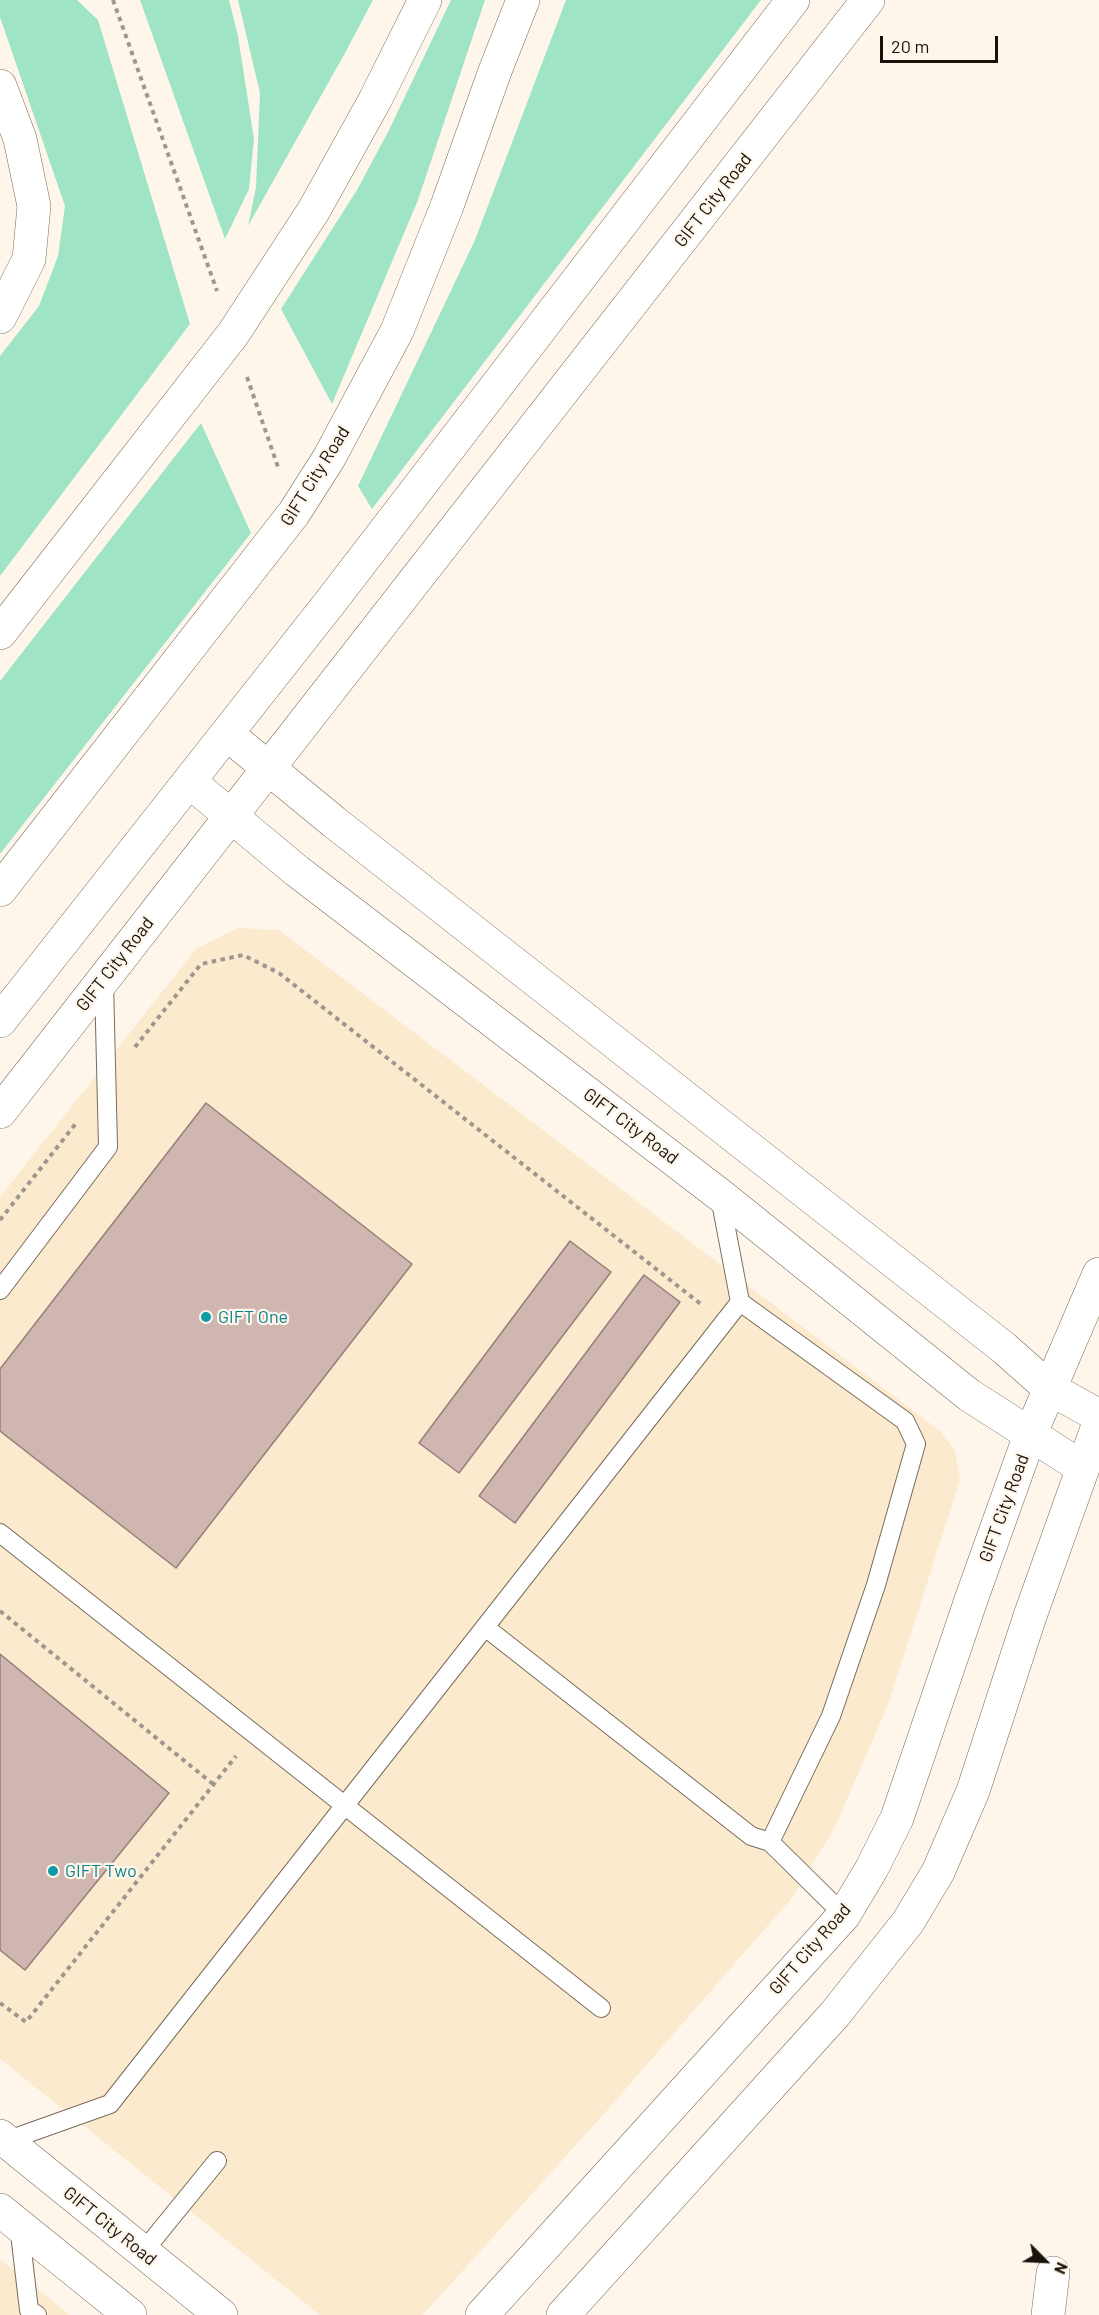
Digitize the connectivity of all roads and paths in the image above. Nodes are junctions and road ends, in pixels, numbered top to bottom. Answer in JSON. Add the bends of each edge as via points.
{"nodes":[{"id":1,"x":425,"y":0,"type":"edge"},
{"id":2,"x":523,"y":0,"type":"edge"},
{"id":3,"x":793,"y":0,"type":"edge"},
{"id":4,"x":868,"y":0,"type":"edge"},
{"id":5,"x":0,"y":86,"type":"edge"},
{"id":6,"x":0,"y":317,"type":"edge"},
{"id":7,"x":0,"y":633,"type":"edge"},
{"id":8,"x":227,"y":735,"type":"junction"},
{"id":9,"x":269,"y":769,"type":"junction"},
{"id":10,"x":190,"y":782,"type":"junction"},
{"id":11,"x":232,"y":818,"type":"junction"},
{"id":12,"x":0,"y":890,"type":"edge"},
{"id":13,"x":104,"y":977,"type":"junction"},
{"id":14,"x":0,"y":1021,"type":"edge"},
{"id":15,"x":107,"y":1084,"type":"junction"},
{"id":16,"x":0,"y":1112,"type":"edge"},
{"id":17,"x":720,"y":1195,"type":"junction"},
{"id":18,"x":0,"y":1220,"type":"edge"},
{"id":19,"x":1099,"y":1274,"type":"edge"},
{"id":20,"x":0,"y":1290,"type":"edge"},
{"id":21,"x":740,"y":1302,"type":"junction"},
{"id":22,"x":724,"y":1322,"type":"junction"},
{"id":23,"x":1049,"y":1388,"type":"junction"},
{"id":24,"x":1099,"y":1416,"type":"edge"},
{"id":25,"x":1099,"y":1423,"type":"edge"},
{"id":26,"x":1030,"y":1434,"type":"junction"},
{"id":27,"x":1083,"y":1468,"type":"junction"},
{"id":28,"x":0,"y":1533,"type":"edge"},
{"id":29,"x":0,"y":1611,"type":"edge"},
{"id":30,"x":485,"y":1627,"type":"junction"},
{"id":31,"x":253,"y":1733,"type":"junction"},
{"id":32,"x":213,"y":1784,"type":"junction"},
{"id":33,"x":344,"y":1805,"type":"junction"},
{"id":34,"x":770,"y":1842,"type":"junction"},
{"id":35,"x":844,"y":1915,"type":"junction"},
{"id":36,"x":0,"y":2003,"type":"edge"},
{"id":37,"x":601,"y":2007,"type":"dead end"},
{"id":38,"x":3,"y":2139,"type":"edge"},
{"id":39,"x":217,"y":2161,"type":"dead end"},
{"id":40,"x":10,"y":2218,"type":"edge"},
{"id":41,"x":143,"y":2252,"type":"junction"},
{"id":42,"x":1053,"y":2273,"type":"dead end"},
{"id":43,"x":37,"y":2315,"type":"edge"},
{"id":44,"x":130,"y":2315,"type":"edge"},
{"id":45,"x":221,"y":2315,"type":"edge"},
{"id":46,"x":482,"y":2315,"type":"edge"},
{"id":47,"x":563,"y":2315,"type":"edge"},
{"id":48,"x":1048,"y":2315,"type":"edge"}],
"edges":[{"from":1,"to":7,"type":"street","via":[[314,210],[233,334]]},
{"from":2,"to":12,"type":"street","name":"GIFT City Road","via":[[397,331],[328,458],[294,513]]},
{"from":3,"to":8,"type":"street"},
{"from":4,"to":9,"type":"street","name":"GIFT City Road"},
{"from":5,"to":6,"type":"street","via":[[20,139],[34,206],[29,259]]},
{"from":8,"to":9,"type":"street"},
{"from":8,"to":10,"type":"street"},
{"from":9,"to":11,"type":"street","name":"GIFT City Road"},
{"from":9,"to":23,"type":"street","via":[[1004,1348]]},
{"from":10,"to":11,"type":"street","name":"GIFT City Road"},
{"from":10,"to":14,"type":"street"},
{"from":11,"to":13,"type":"street","name":"GIFT City Road"},
{"from":11,"to":17,"type":"street","name":"GIFT City Road"},
{"from":13,"to":15,"type":"lane"},
{"from":13,"to":16,"type":"street","name":"GIFT City Road"},
{"from":15,"to":18,"type":"path"},
{"from":15,"to":20,"type":"lane","via":[[108,1147]]},
{"from":15,"to":22,"type":"path","via":[[201,964],[243,955],[279,973]]},
{"from":17,"to":21,"type":"lane"},
{"from":17,"to":26,"type":"street","name":"GIFT City Road","via":[[969,1395]]},
{"from":19,"to":23,"type":"street","name":"GIFT City Road"},
{"from":21,"to":22,"type":"lane"},
{"from":21,"to":34,"type":"lane","via":[[905,1421],[916,1444],[876,1585],[831,1716]]},
{"from":22,"to":30,"type":"lane"},
{"from":23,"to":24,"type":"street"},
{"from":23,"to":26,"type":"street","name":"GIFT City Road"},
{"from":25,"to":27,"type":"street"},
{"from":26,"to":27,"type":"street","name":"GIFT City Road"},
{"from":26,"to":35,"type":"street","name":"GIFT City Road","via":[[897,1818]]},
{"from":27,"to":47,"type":"street","via":[[973,1791],[938,1872],[908,1922],[835,2014]]},
{"from":28,"to":31,"type":"lane"},
{"from":29,"to":32,"type":"path"},
{"from":30,"to":33,"type":"lane"},
{"from":30,"to":34,"type":"lane","via":[[751,1836]]},
{"from":31,"to":32,"type":"path"},
{"from":31,"to":33,"type":"lane"},
{"from":32,"to":36,"type":"path","via":[[26,2022]]},
{"from":33,"to":37,"type":"lane"},
{"from":33,"to":38,"type":"lane","via":[[110,2104]]},
{"from":34,"to":35,"type":"lane"},
{"from":35,"to":46,"type":"street","name":"GIFT City Road"},
{"from":38,"to":41,"type":"street","name":"GIFT City Road"},
{"from":39,"to":41,"type":"lane"},
{"from":40,"to":43,"type":"lane","via":[[29,2310]]},
{"from":40,"to":44,"type":"street"},
{"from":41,"to":45,"type":"street","name":"GIFT City Road"},
{"from":42,"to":48,"type":"street"}]}
